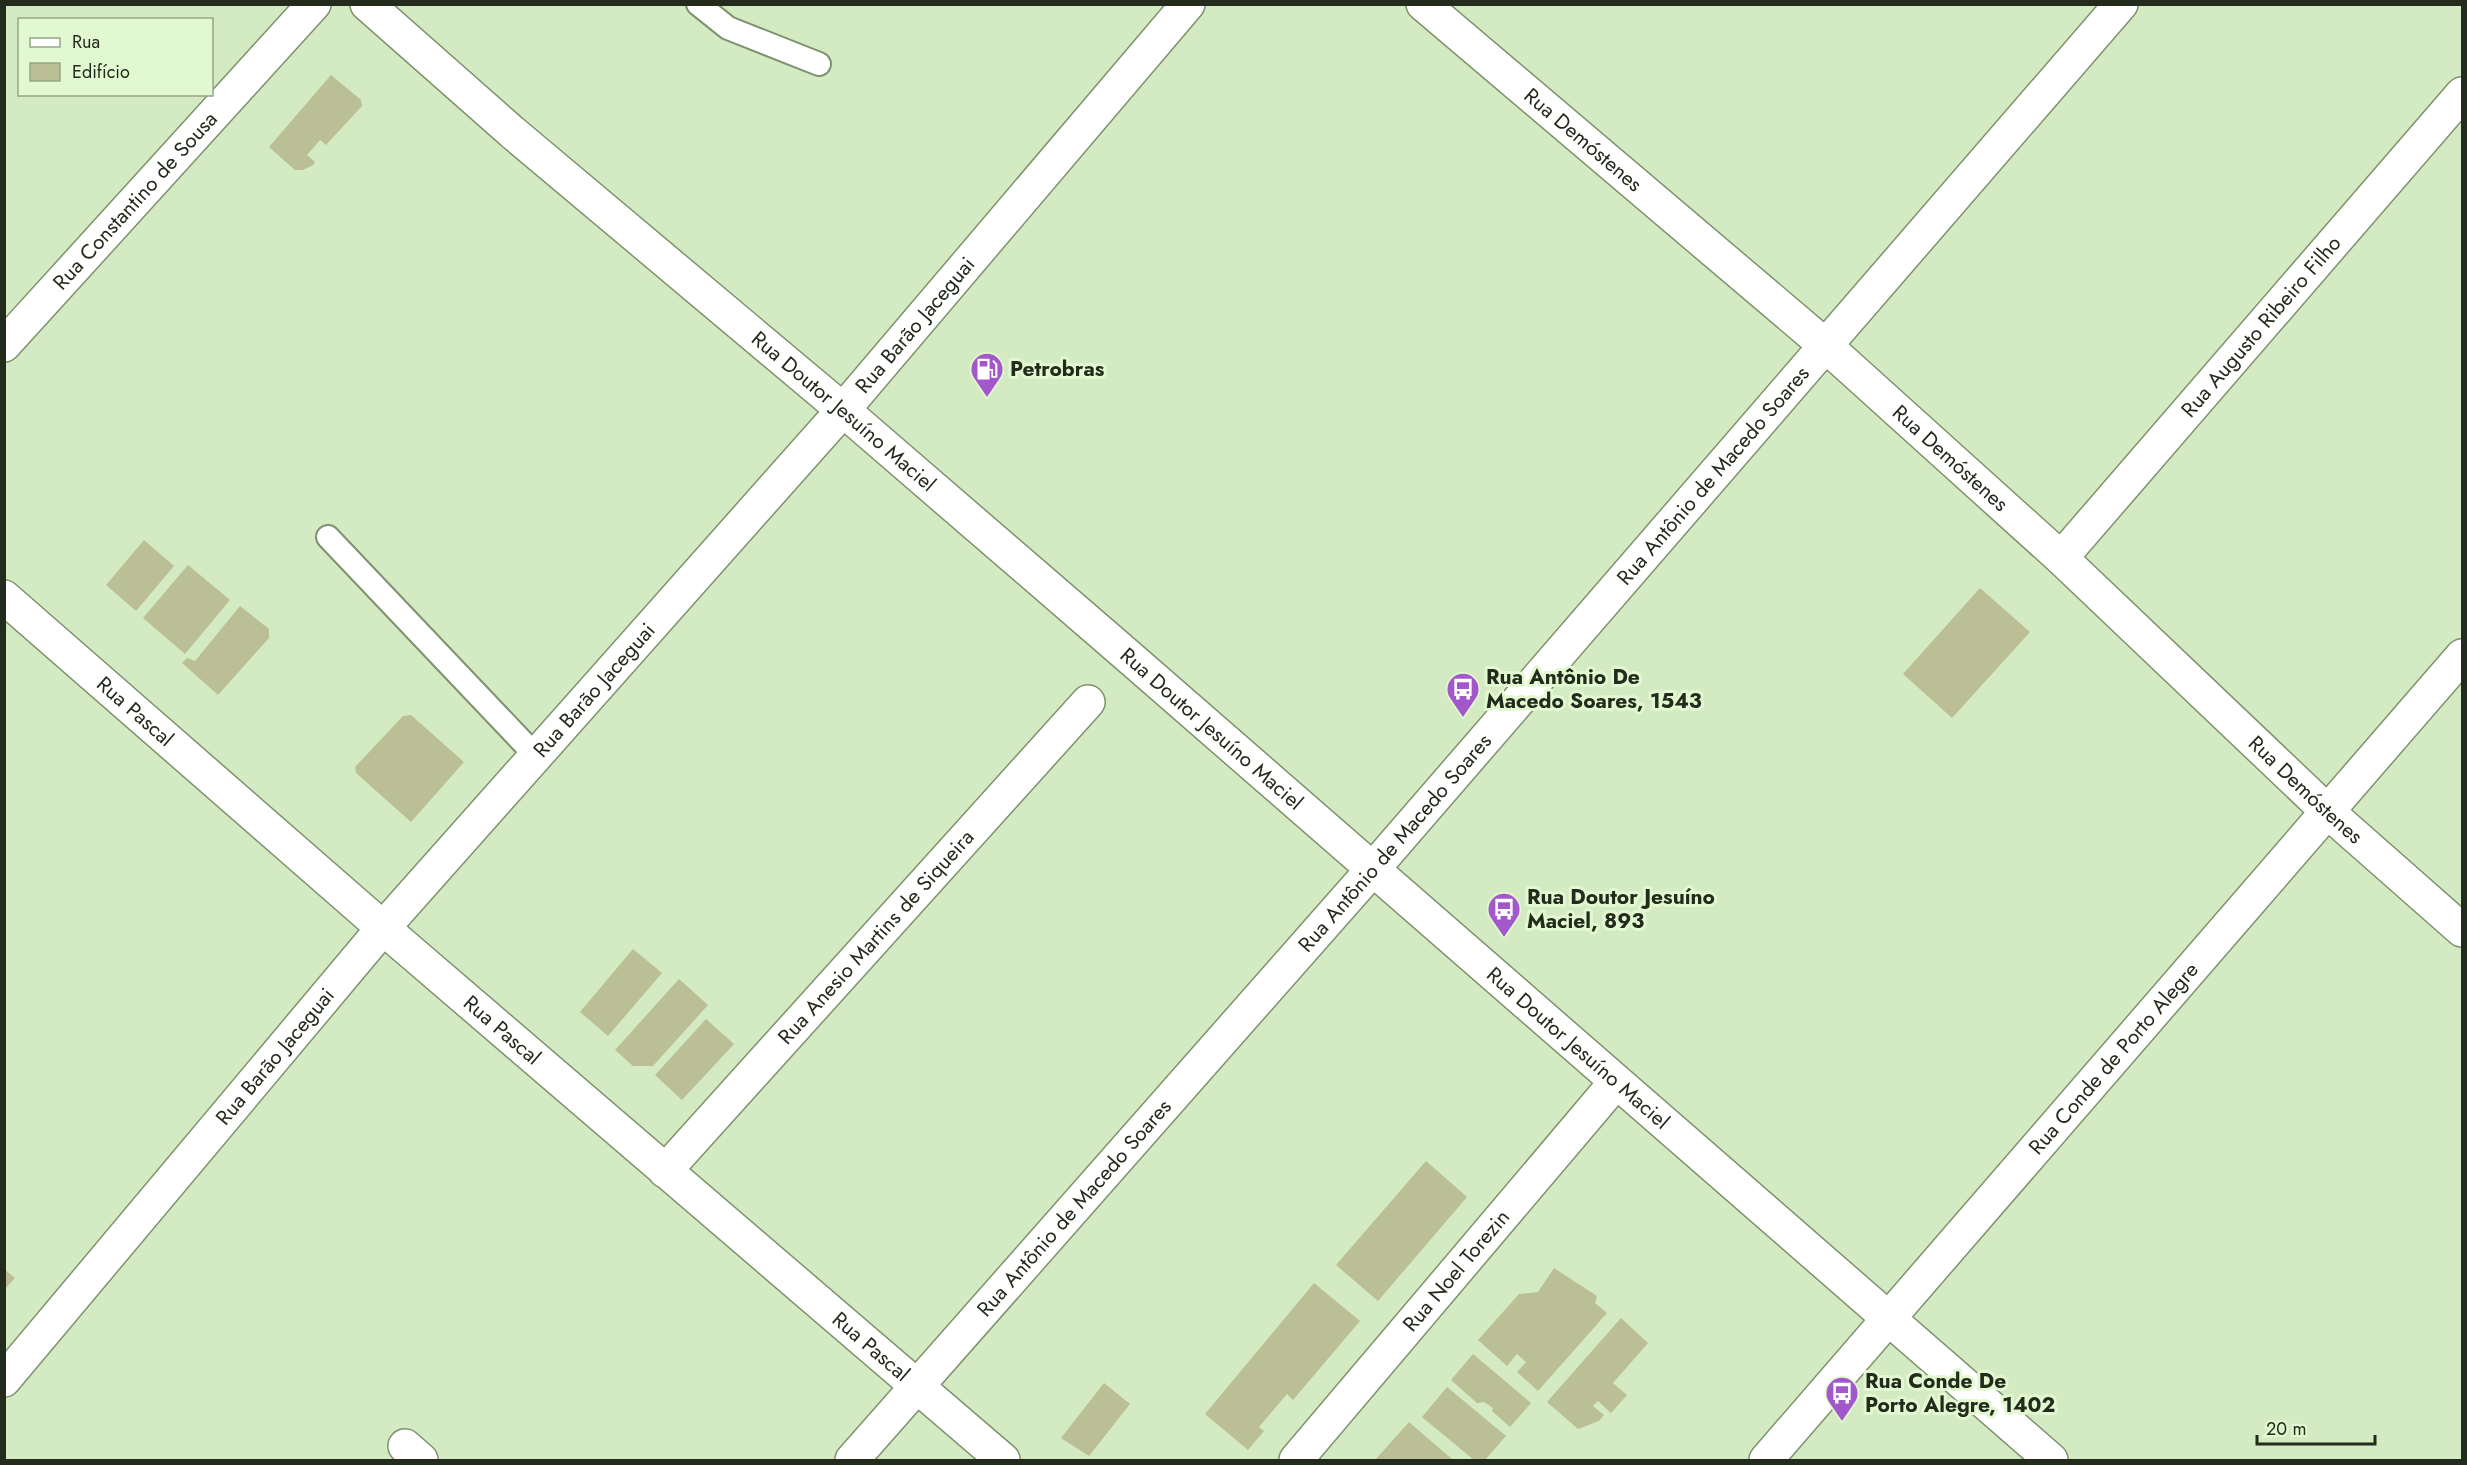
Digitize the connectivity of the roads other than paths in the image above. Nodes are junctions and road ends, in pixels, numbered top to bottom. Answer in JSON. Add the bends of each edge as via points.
{"nodes":[{"id":1,"x":314,"y":4,"type":"edge"},
{"id":2,"x":367,"y":4,"type":"edge"},
{"id":3,"x":698,"y":4,"type":"edge"},
{"id":4,"x":1188,"y":4,"type":"edge"},
{"id":5,"x":1423,"y":4,"type":"edge"},
{"id":6,"x":2121,"y":4,"type":"edge"},
{"id":7,"x":819,"y":64,"type":"dead end"},
{"id":8,"x":2463,"y":94,"type":"edge"},
{"id":9,"x":4,"y":345,"type":"edge"},
{"id":10,"x":1826,"y":346,"type":"junction"},
{"id":11,"x":843,"y":410,"type":"junction"},
{"id":12,"x":328,"y":537,"type":"dead end"},
{"id":13,"x":2061,"y":558,"type":"junction"},
{"id":14,"x":4,"y":597,"type":"edge"},
{"id":15,"x":2463,"y":656,"type":"edge"},
{"id":16,"x":1088,"y":702,"type":"dead end"},
{"id":17,"x":536,"y":756,"type":"junction"},
{"id":18,"x":2328,"y":812,"type":"junction"},
{"id":19,"x":1372,"y":870,"type":"junction"},
{"id":20,"x":383,"y":928,"type":"junction"},
{"id":21,"x":2463,"y":930,"type":"edge"},
{"id":22,"x":1616,"y":1082,"type":"junction"},
{"id":23,"x":665,"y":1171,"type":"junction"},
{"id":24,"x":1889,"y":1320,"type":"junction"},
{"id":25,"x":4,"y":1380,"type":"edge"},
{"id":26,"x":918,"y":1387,"type":"junction"},
{"id":27,"x":852,"y":1461,"type":"edge"},
{"id":28,"x":1003,"y":1461,"type":"edge"},
{"id":29,"x":1296,"y":1461,"type":"edge"},
{"id":30,"x":1766,"y":1461,"type":"edge"},
{"id":31,"x":2051,"y":1461,"type":"edge"}],
"edges":[{"from":1,"to":9,"type":"street","name":"Rua Constantino de Sousa"},
{"from":2,"to":11,"type":"street","name":"Rua Doutor Jesuíno Maciel","via":[[512,132]]},
{"from":3,"to":7,"type":"lane","via":[[728,28]]},
{"from":4,"to":11,"type":"street","name":"Rua Barão Jaceguai"},
{"from":5,"to":10,"type":"street","name":"Rua Demóstenes"},
{"from":6,"to":10,"type":"street","name":"Rua Antônio de Macedo Soares"},
{"from":8,"to":13,"type":"street","name":"Rua Augusto Ribeiro Filho"},
{"from":10,"to":13,"type":"street","name":"Rua Demóstenes"},
{"from":10,"to":19,"type":"street","name":"Rua Antônio de Macedo Soares"},
{"from":11,"to":17,"type":"street","name":"Rua Barão Jaceguai"},
{"from":11,"to":19,"type":"street","name":"Rua Doutor Jesuíno Maciel"},
{"from":12,"to":17,"type":"lane"},
{"from":13,"to":18,"type":"street","name":"Rua Demóstenes"},
{"from":14,"to":20,"type":"street","name":"Rua Pascal"},
{"from":15,"to":18,"type":"street","name":"Rua Conde de Porto Alegre"},
{"from":16,"to":23,"type":"street","name":"Rua Anesio Martins de Siqueira"},
{"from":17,"to":20,"type":"street","name":"Rua Barão Jaceguai"},
{"from":18,"to":21,"type":"street","name":"Rua Demóstenes"},
{"from":18,"to":24,"type":"street","name":"Rua Conde de Porto Alegre"},
{"from":19,"to":22,"type":"street","name":"Rua Doutor Jesuíno Maciel"},
{"from":19,"to":26,"type":"street","name":"Rua Antônio de Macedo Soares"},
{"from":20,"to":23,"type":"street","name":"Rua Pascal"},
{"from":20,"to":25,"type":"street","name":"Rua Barão Jaceguai"},
{"from":22,"to":24,"type":"street","name":"Rua Doutor Jesuíno Maciel"},
{"from":22,"to":29,"type":"street","name":"Rua Noel Torezin"},
{"from":23,"to":26,"type":"street","name":"Rua Pascal"},
{"from":24,"to":30,"type":"street","name":"Rua Conde de Porto Alegre"},
{"from":24,"to":31,"type":"street","name":"Rua Doutor Jesuíno Maciel"},
{"from":26,"to":27,"type":"street","name":"Rua Antônio de Macedo Soares"},
{"from":26,"to":28,"type":"street","name":"Rua Pascal"}]}
